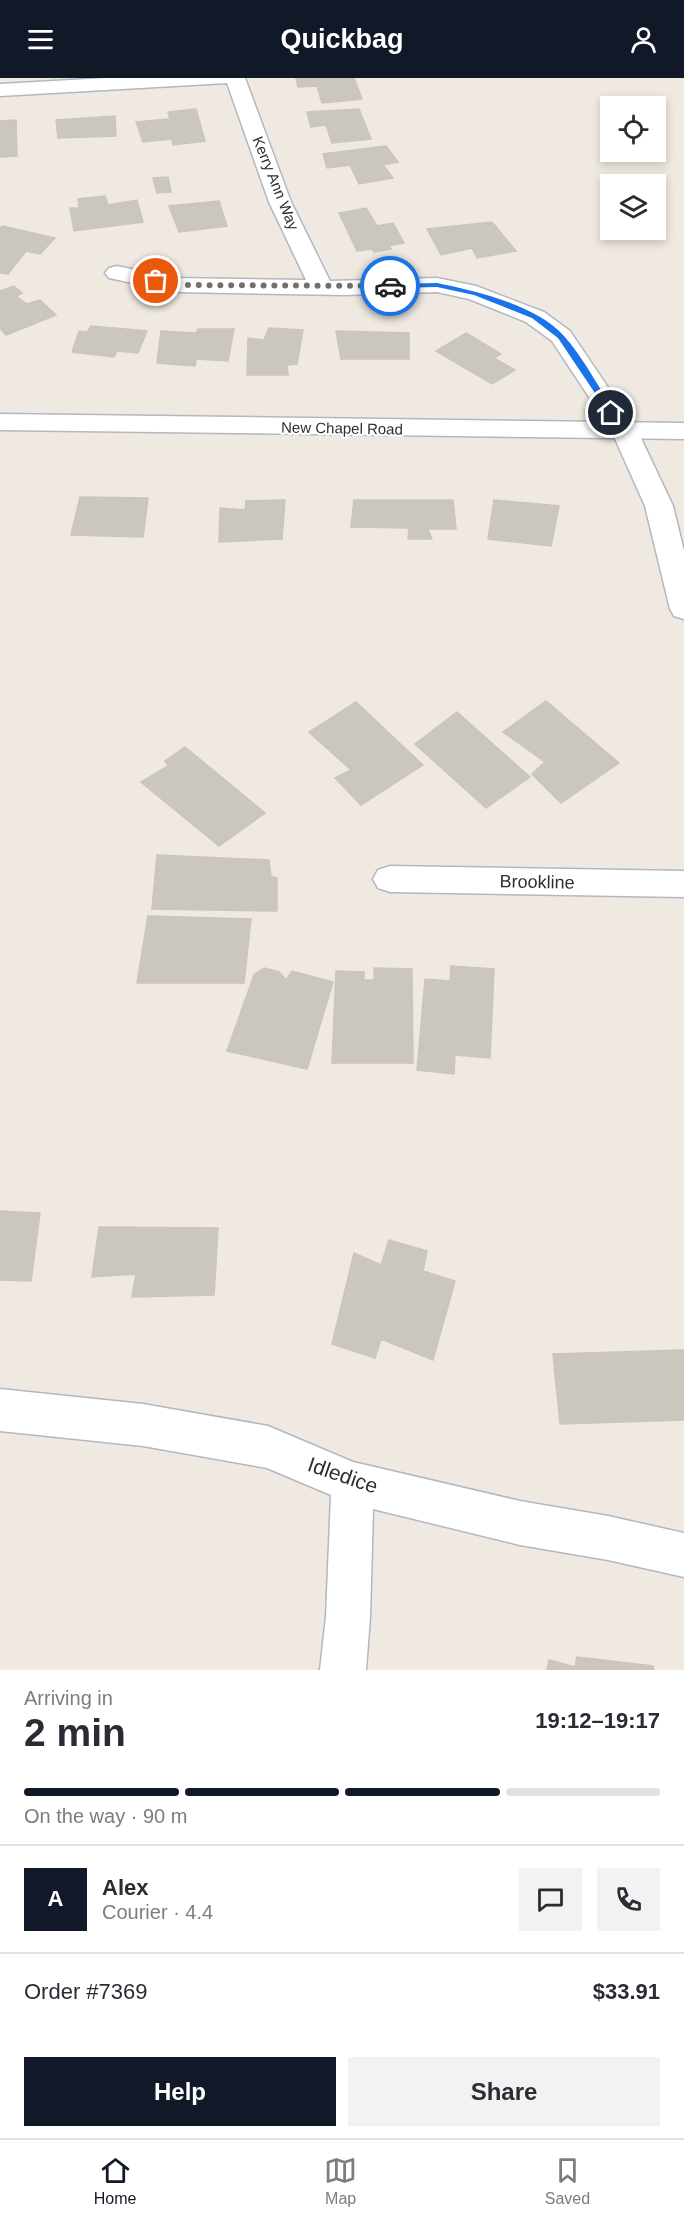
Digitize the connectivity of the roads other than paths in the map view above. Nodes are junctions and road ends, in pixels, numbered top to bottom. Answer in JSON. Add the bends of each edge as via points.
{"nodes":[{"id":1,"x":223,"y":78,"type":"edge"},
{"id":2,"x":235,"y":78,"type":"edge"},
{"id":3,"x":0,"y":90,"type":"edge"},
{"id":4,"x":117,"y":273,"type":"dead end"},
{"id":5,"x":320,"y":287,"type":"junction"},
{"id":6,"x":0,"y":422,"type":"edge"},
{"id":7,"x":684,"y":431,"type":"edge"},
{"id":8,"x":625,"y":432,"type":"junction"},
{"id":9,"x":684,"y":609,"type":"edge"},
{"id":10,"x":390,"y":879,"type":"dead end"},
{"id":11,"x":684,"y":884,"type":"edge"},
{"id":12,"x":0,"y":1410,"type":"edge"},
{"id":13,"x":353,"y":1483,"type":"junction"},
{"id":14,"x":684,"y":1555,"type":"edge"},
{"id":15,"x":343,"y":1670,"type":"edge"}],
"edges":[{"from":1,"to":3,"type":"street"},
{"from":2,"to":5,"type":"street","name":"Kerry Ann Way","via":[[280,202]]},
{"from":4,"to":5,"type":"street","via":[[175,285]]},
{"from":5,"to":8,"type":"street","via":[[437,285],[476,293],[535,317],[561,336]]},
{"from":6,"to":8,"type":"street","name":"New Chapel Road"},
{"from":7,"to":8,"type":"street","name":"New Chapel Road"},
{"from":8,"to":9,"type":"street","via":[[659,506]]},
{"from":10,"to":11,"type":"street","name":"Brookline"},
{"from":12,"to":13,"type":"street","name":"Idledice","via":[[143,1425],[268,1447]]},
{"from":13,"to":14,"type":"street","name":"Idledice"},
{"from":13,"to":15,"type":"street"}]}
